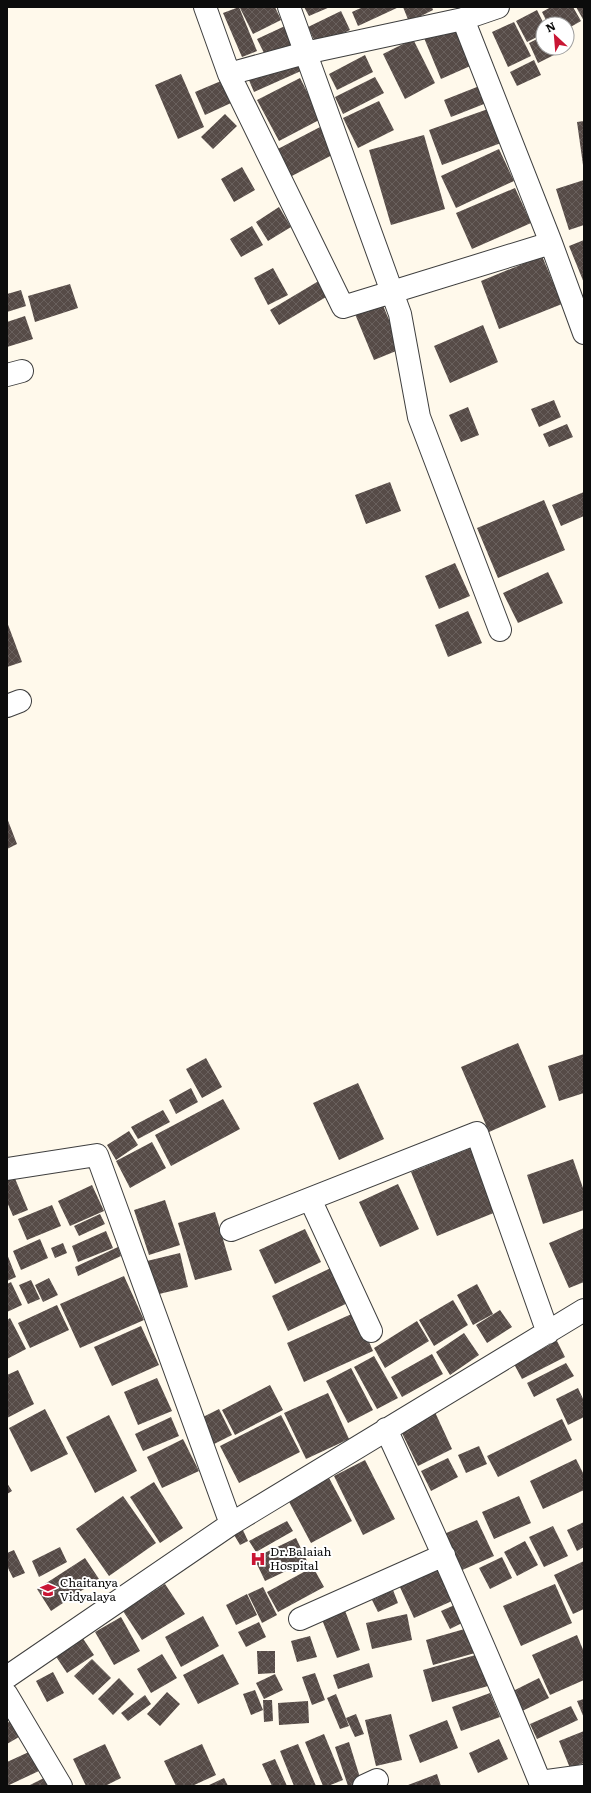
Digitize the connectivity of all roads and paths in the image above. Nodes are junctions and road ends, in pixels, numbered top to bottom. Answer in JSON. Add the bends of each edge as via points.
{"nodes":[{"id":1,"x":206,"y":7,"type":"edge"},
{"id":2,"x":289,"y":7,"type":"edge"},
{"id":3,"x":498,"y":7,"type":"edge"},
{"id":4,"x":455,"y":15,"type":"edge"},
{"id":5,"x":305,"y":53,"type":"junction"},
{"id":6,"x":229,"y":74,"type":"junction"},
{"id":7,"x":551,"y":243,"type":"junction"},
{"id":8,"x":392,"y":292,"type":"junction"},
{"id":9,"x":584,"y":332,"type":"edge"},
{"id":10,"x":500,"y":630,"type":"dead end"},
{"id":11,"x":7,"y":1169,"type":"edge"},
{"id":12,"x":310,"y":1199,"type":"junction"},
{"id":13,"x":231,"y":1230,"type":"dead end"},
{"id":14,"x":584,"y":1310,"type":"edge"},
{"id":15,"x":371,"y":1331,"type":"dead end"},
{"id":16,"x":548,"y":1333,"type":"junction"},
{"id":17,"x":386,"y":1429,"type":"junction"},
{"id":18,"x":231,"y":1524,"type":"junction"},
{"id":19,"x":444,"y":1555,"type":"junction"},
{"id":20,"x":300,"y":1619,"type":"dead end"},
{"id":21,"x":7,"y":1677,"type":"edge"},
{"id":22,"x":7,"y":1695,"type":"edge"},
{"id":23,"x":584,"y":1776,"type":"edge"},
{"id":24,"x":61,"y":1786,"type":"edge"}],
"edges":[{"from":1,"to":6,"type":"street"},
{"from":2,"to":5,"type":"street"},
{"from":3,"to":4,"type":"street"},
{"from":4,"to":5,"type":"street"},
{"from":4,"to":7,"type":"street"},
{"from":5,"to":6,"type":"street"},
{"from":5,"to":8,"type":"street"},
{"from":6,"to":8,"type":"street","via":[[343,307]]},
{"from":7,"to":8,"type":"street"},
{"from":7,"to":9,"type":"street"},
{"from":8,"to":10,"type":"street","via":[[400,314],[419,417]]},
{"from":11,"to":18,"type":"street","via":[[97,1155]]},
{"from":12,"to":13,"type":"street"},
{"from":12,"to":15,"type":"street"},
{"from":12,"to":16,"type":"street","via":[[477,1133]]},
{"from":14,"to":16,"type":"street"},
{"from":16,"to":17,"type":"street"},
{"from":17,"to":18,"type":"street"},
{"from":17,"to":19,"type":"street"},
{"from":18,"to":21,"type":"street"},
{"from":19,"to":20,"type":"street"},
{"from":19,"to":23,"type":"street","via":[[540,1782]]},
{"from":22,"to":24,"type":"street"}]}
